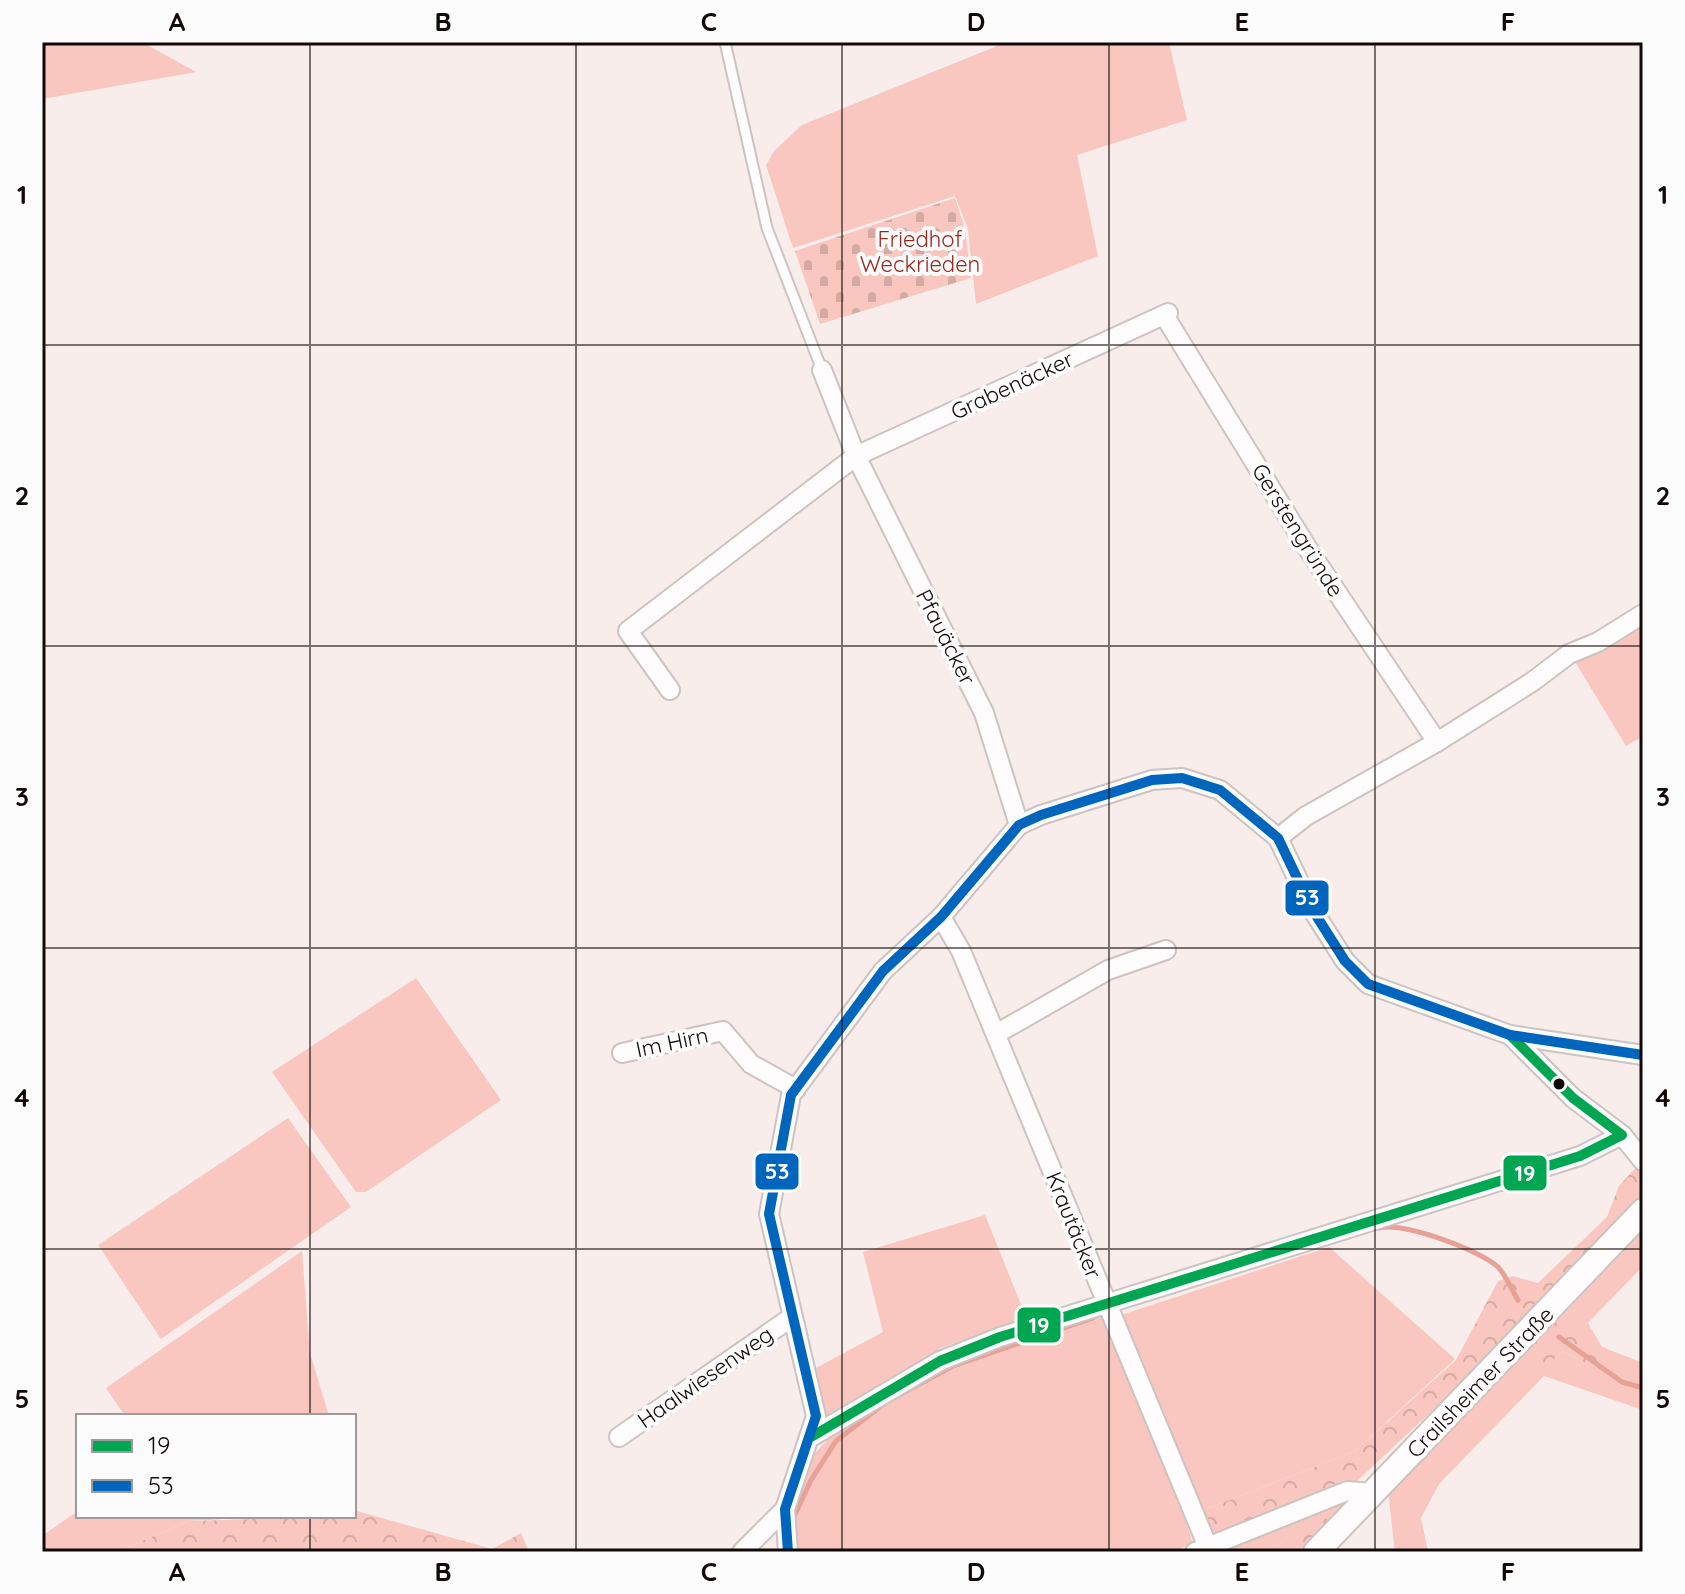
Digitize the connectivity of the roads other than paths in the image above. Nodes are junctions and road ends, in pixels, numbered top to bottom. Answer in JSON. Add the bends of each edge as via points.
{"nodes":[{"id":1,"x":725,"y":42,"type":"edge"},
{"id":2,"x":1166,"y":314,"type":"joint"},
{"id":3,"x":822,"y":370,"type":"joint"},
{"id":4,"x":856,"y":456,"type":"junction"},
{"id":5,"x":1643,"y":614,"type":"edge"},
{"id":6,"x":670,"y":690,"type":"dead end"},
{"id":7,"x":1437,"y":742,"type":"junction"},
{"id":8,"x":1019,"y":825,"type":"junction"},
{"id":9,"x":1278,"y":838,"type":"junction"},
{"id":10,"x":941,"y":917,"type":"junction"},
{"id":11,"x":1166,"y":950,"type":"dead end"},
{"id":12,"x":996,"y":1034,"type":"junction"},
{"id":13,"x":1510,"y":1035,"type":"junction"},
{"id":14,"x":622,"y":1053,"type":"dead end"},
{"id":15,"x":1643,"y":1055,"type":"edge"},
{"id":16,"x":796,"y":1089,"type":"junction"},
{"id":17,"x":1622,"y":1135,"type":"junction"},
{"id":18,"x":1643,"y":1161,"type":"edge"},
{"id":19,"x":1643,"y":1211,"type":"edge"},
{"id":20,"x":1106,"y":1304,"type":"junction"},
{"id":21,"x":792,"y":1317,"type":"junction"},
{"id":22,"x":619,"y":1437,"type":"dead end"},
{"id":23,"x":811,"y":1437,"type":"junction"},
{"id":24,"x":1373,"y":1493,"type":"junction"},
{"id":25,"x":785,"y":1509,"type":"junction"},
{"id":26,"x":1204,"y":1551,"type":"edge"},
{"id":27,"x":742,"y":1552,"type":"edge"},
{"id":28,"x":788,"y":1552,"type":"edge"},
{"id":29,"x":1316,"y":1552,"type":"edge"}],
"edges":[{"from":1,"to":3,"type":"lane","via":[[767,228]]},
{"from":2,"to":4,"type":"street","name":"Grabenäcker"},
{"from":2,"to":7,"type":"street","name":"Gerstengründe","via":[[1308,549]]},
{"from":3,"to":4,"type":"street","name":"Pfauäcker"},
{"from":4,"to":6,"type":"street","via":[[628,631]]},
{"from":4,"to":8,"type":"street","name":"Pfauäcker","via":[[984,713]]},
{"from":5,"to":7,"type":"street","via":[[1569,654]]},
{"from":7,"to":9,"type":"street","via":[[1306,816]]},
{"from":8,"to":9,"type":"street","via":[[1152,780],[1182,778],[1220,790]]},
{"from":8,"to":10,"type":"street"},
{"from":9,"to":13,"type":"street","via":[[1312,909],[1345,961],[1368,984]]},
{"from":10,"to":12,"type":"street","name":"Krautäcker"},
{"from":10,"to":16,"type":"street","via":[[883,971]]},
{"from":11,"to":12,"type":"street","via":[[1108,970]]},
{"from":12,"to":20,"type":"street","name":"Krautäcker"},
{"from":13,"to":15,"type":"street"},
{"from":13,"to":17,"type":"street","via":[[1573,1098]]},
{"from":14,"to":16,"type":"street","name":"Im Hirn","via":[[723,1031],[751,1064]]},
{"from":16,"to":21,"type":"street","via":[[779,1143],[769,1214]]},
{"from":17,"to":18,"type":"street"},
{"from":17,"to":20,"type":"street","via":[[1580,1156]]},
{"from":19,"to":24,"type":"main road","name":"Crailsheimer Straße"},
{"from":20,"to":23,"type":"street","via":[[940,1361]]},
{"from":20,"to":26,"type":"street","name":"Krautäcker"},
{"from":21,"to":22,"type":"street","name":"Haalwiesenweg"},
{"from":21,"to":23,"type":"street","via":[[816,1416]]},
{"from":23,"to":25,"type":"street"},
{"from":24,"to":26,"type":"street","name":"Krautäcker","via":[[1347,1491]]},
{"from":24,"to":29,"type":"main road","name":"Crailsheimer Straße"},
{"from":25,"to":27,"type":"street"},
{"from":25,"to":28,"type":"street"}]}
